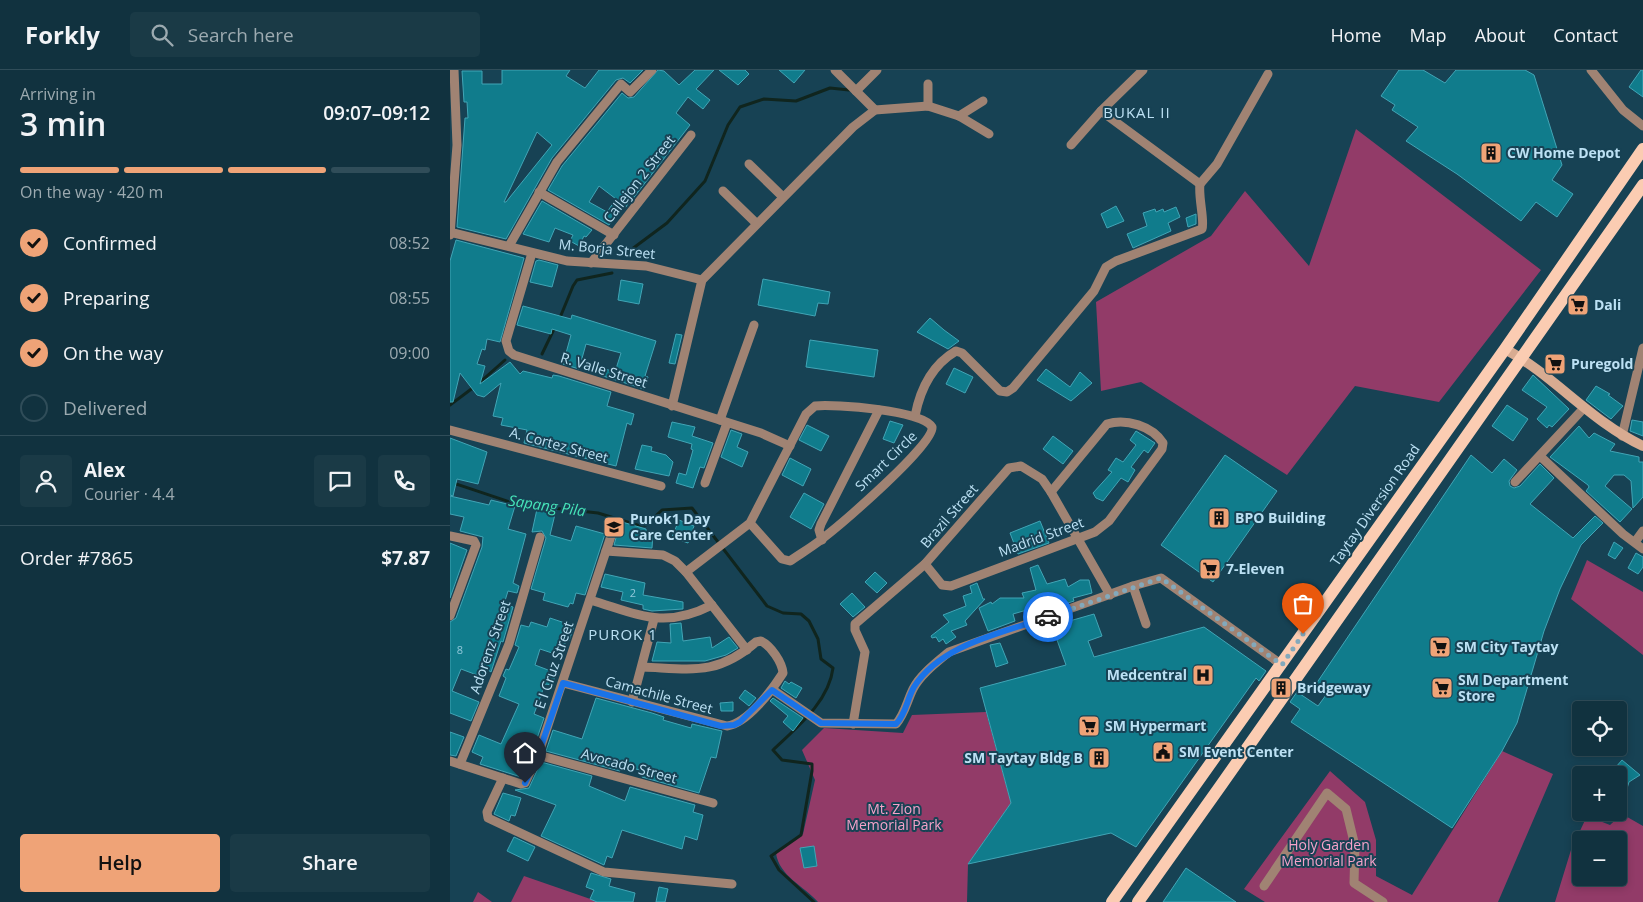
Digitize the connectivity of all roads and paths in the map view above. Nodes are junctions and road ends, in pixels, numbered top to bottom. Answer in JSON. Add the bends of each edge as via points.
{"nodes":[{"id":1,"x":454,"y":70,"type":"edge"},
{"id":2,"x":652,"y":70,"type":"edge"},
{"id":3,"x":835,"y":70,"type":"edge"},
{"id":4,"x":877,"y":70,"type":"edge"},
{"id":5,"x":1143,"y":70,"type":"edge"},
{"id":6,"x":1595,"y":72,"type":"edge"},
{"id":7,"x":1268,"y":74,"type":"dead end"},
{"id":8,"x":928,"y":84,"type":"dead end"},
{"id":9,"x":453,"y":88,"type":"edge"},
{"id":10,"x":856,"y":91,"type":"junction"},
{"id":11,"x":983,"y":101,"type":"dead end"},
{"id":12,"x":928,"y":106,"type":"junction"},
{"id":13,"x":875,"y":110,"type":"junction"},
{"id":14,"x":1101,"y":111,"type":"junction"},
{"id":15,"x":959,"y":116,"type":"junction"},
{"id":16,"x":1643,"y":126,"type":"edge"},
{"id":17,"x":989,"y":134,"type":"dead end"},
{"id":18,"x":691,"y":135,"type":"dead end"},
{"id":19,"x":1071,"y":145,"type":"dead end"},
{"id":20,"x":1643,"y":149,"type":"edge"},
{"id":21,"x":749,"y":164,"type":"dead end"},
{"id":22,"x":1200,"y":184,"type":"junction"},
{"id":23,"x":1643,"y":185,"type":"edge"},
{"id":24,"x":723,"y":191,"type":"dead end"},
{"id":25,"x":539,"y":192,"type":"junction"},
{"id":26,"x":783,"y":197,"type":"junction"},
{"id":27,"x":756,"y":223,"type":"junction"},
{"id":28,"x":450,"y":233,"type":"edge"},
{"id":29,"x":614,"y":235,"type":"junction"},
{"id":30,"x":509,"y":246,"type":"junction"},
{"id":31,"x":532,"y":253,"type":"junction"},
{"id":32,"x":591,"y":263,"type":"junction"},
{"id":33,"x":702,"y":280,"type":"junction"},
{"id":34,"x":754,"y":325,"type":"dead end"},
{"id":35,"x":1643,"y":348,"type":"edge"},
{"id":36,"x":1505,"y":349,"type":"junction"},
{"id":37,"x":1522,"y":358,"type":"junction"},
{"id":38,"x":672,"y":406,"type":"junction"},
{"id":39,"x":1584,"y":409,"type":"junction"},
{"id":40,"x":879,"y":410,"type":"junction"},
{"id":41,"x":915,"y":416,"type":"junction"},
{"id":42,"x":724,"y":422,"type":"junction"},
{"id":43,"x":450,"y":430,"type":"edge"},
{"id":44,"x":1622,"y":436,"type":"junction"},
{"id":45,"x":790,"y":446,"type":"junction"},
{"id":46,"x":1643,"y":446,"type":"edge"},
{"id":47,"x":1540,"y":456,"type":"junction"},
{"id":48,"x":1515,"y":482,"type":"dead end"},
{"id":49,"x":705,"y":484,"type":"dead end"},
{"id":50,"x":661,"y":486,"type":"dead end"},
{"id":51,"x":1051,"y":492,"type":"junction"},
{"id":52,"x":750,"y":523,"type":"junction"},
{"id":53,"x":1643,"y":531,"type":"edge"},
{"id":54,"x":450,"y":536,"type":"edge"},
{"id":55,"x":540,"y":536,"type":"dead end"},
{"id":56,"x":612,"y":536,"type":"dead end"},
{"id":57,"x":1076,"y":539,"type":"junction"},
{"id":58,"x":822,"y":540,"type":"junction"},
{"id":59,"x":1635,"y":542,"type":"junction"},
{"id":60,"x":1643,"y":548,"type":"edge"},
{"id":61,"x":606,"y":551,"type":"junction"},
{"id":62,"x":925,"y":564,"type":"junction"},
{"id":63,"x":686,"y":572,"type":"junction"},
{"id":64,"x":1133,"y":586,"type":"junction"},
{"id":65,"x":1110,"y":595,"type":"junction"},
{"id":66,"x":590,"y":600,"type":"junction"},
{"id":67,"x":712,"y":605,"type":"junction"},
{"id":68,"x":450,"y":616,"type":"edge"},
{"id":69,"x":654,"y":619,"type":"junction"},
{"id":70,"x":1146,"y":624,"type":"dead end"},
{"id":71,"x":747,"y":650,"type":"junction"},
{"id":72,"x":1282,"y":665,"type":"junction"},
{"id":73,"x":643,"y":667,"type":"junction"},
{"id":74,"x":563,"y":683,"type":"junction"},
{"id":75,"x":772,"y":690,"type":"junction"},
{"id":76,"x":632,"y":702,"type":"junction"},
{"id":77,"x":853,"y":724,"type":"junction"},
{"id":78,"x":538,"y":755,"type":"junction"},
{"id":79,"x":450,"y":761,"type":"edge"},
{"id":80,"x":460,"y":764,"type":"junction"},
{"id":81,"x":503,"y":778,"type":"junction"},
{"id":82,"x":713,"y":803,"type":"dead end"},
{"id":83,"x":732,"y":884,"type":"dead end"},
{"id":84,"x":1264,"y":886,"type":"dead end"},
{"id":85,"x":1112,"y":902,"type":"edge"},
{"id":86,"x":1138,"y":902,"type":"edge"},
{"id":87,"x":1383,"y":902,"type":"edge"}],
"edges":[{"from":1,"to":9,"type":"street"},
{"from":2,"to":25,"type":"street","via":[[630,92],[621,84],[557,162]]},
{"from":3,"to":10,"type":"street"},
{"from":4,"to":10,"type":"street"},
{"from":5,"to":14,"type":"street"},
{"from":6,"to":16,"type":"street","via":[[1623,110]]},
{"from":7,"to":22,"type":"street","via":[[1217,164]]},
{"from":8,"to":12,"type":"street"},
{"from":9,"to":28,"type":"street","via":[[457,145]]},
{"from":10,"to":13,"type":"street"},
{"from":11,"to":15,"type":"street"},
{"from":12,"to":13,"type":"street"},
{"from":12,"to":15,"type":"street"},
{"from":13,"to":26,"type":"street","via":[[852,127]]},
{"from":14,"to":19,"type":"street"},
{"from":14,"to":22,"type":"street"},
{"from":15,"to":17,"type":"street"},
{"from":18,"to":29,"type":"street","name":"Callejon 2 Street"},
{"from":20,"to":36,"type":"main road","name":"Taytay Diversion Road"},
{"from":21,"to":26,"type":"street"},
{"from":22,"to":41,"type":"street","via":[[1202,229],[1106,267],[1094,292],[1013,388],[1007,392],[1000,391],[962,353],[956,351],[946,357],[923,385]]},
{"from":23,"to":37,"type":"main road"},
{"from":24,"to":27,"type":"street"},
{"from":25,"to":29,"type":"street"},
{"from":25,"to":30,"type":"street"},
{"from":26,"to":27,"type":"street"},
{"from":27,"to":33,"type":"street"},
{"from":28,"to":30,"type":"street","name":"M. Borja Street"},
{"from":29,"to":32,"type":"street","name":"Callejon 2 Street"},
{"from":30,"to":31,"type":"street","name":"M. Borja Street"},
{"from":31,"to":32,"type":"street","name":"M. Borja Street"},
{"from":31,"to":38,"type":"street","name":"R. Valle Street","via":[[506,341],[509,351],[521,359]]},
{"from":32,"to":33,"type":"street","name":"M. Borja Street","via":[[646,266]]},
{"from":33,"to":38,"type":"street"},
{"from":34,"to":42,"type":"street"},
{"from":35,"to":44,"type":"street"},
{"from":36,"to":37,"type":"street"},
{"from":36,"to":72,"type":"main road","name":"Taytay Diversion Road"},
{"from":37,"to":39,"type":"street"},
{"from":37,"to":86,"type":"main road"},
{"from":38,"to":42,"type":"street","name":"R. Valle Street"},
{"from":39,"to":44,"type":"street"},
{"from":39,"to":47,"type":"street"},
{"from":40,"to":41,"type":"street","name":"Smart Circle"},
{"from":40,"to":45,"type":"street","name":"Smart Circle","via":[[815,406],[806,414]]},
{"from":40,"to":58,"type":"street","via":[[821,524]]},
{"from":41,"to":58,"type":"street","name":"Smart Circle","via":[[931,424],[933,433],[928,440],[914,457]]},
{"from":42,"to":45,"type":"street","name":"R. Valle Street"},
{"from":42,"to":49,"type":"street"},
{"from":43,"to":50,"type":"street","name":"A. Cortez Street"},
{"from":44,"to":46,"type":"street"},
{"from":45,"to":52,"type":"street","name":"Smart Circle"},
{"from":47,"to":48,"type":"street"},
{"from":47,"to":59,"type":"street","via":[[1622,534]]},
{"from":51,"to":57,"type":"street","name":"Brazil Street"},
{"from":51,"to":57,"type":"street","name":"Madrid Street","via":[[1107,424],[1127,422],[1143,426],[1163,443],[1162,449],[1109,521],[1095,532]]},
{"from":51,"to":62,"type":"street","name":"Brazil Street","via":[[1042,479],[1028,469],[1009,468]]},
{"from":52,"to":58,"type":"street","name":"Smart Circle","via":[[784,561],[790,561]]},
{"from":52,"to":63,"type":"street"},
{"from":53,"to":59,"type":"street"},
{"from":54,"to":68,"type":"street","via":[[474,541],[476,545]]},
{"from":55,"to":80,"type":"street","name":"Adorenz Street","via":[[509,644]]},
{"from":56,"to":61,"type":"street","name":"E I Cruz Street"},
{"from":57,"to":62,"type":"street","name":"Madrid Street","via":[[950,586],[942,585]]},
{"from":57,"to":65,"type":"street","name":"Brazil Street"},
{"from":59,"to":60,"type":"street"},
{"from":61,"to":63,"type":"street","via":[[663,555]]},
{"from":61,"to":66,"type":"street","name":"E I Cruz Street"},
{"from":62,"to":77,"type":"street","name":"Brazil Street","via":[[855,624],[866,652]]},
{"from":63,"to":67,"type":"street"},
{"from":64,"to":65,"type":"street"},
{"from":64,"to":70,"type":"street"},
{"from":64,"to":72,"type":"street","via":[[1161,578]]},
{"from":65,"to":77,"type":"street","via":[[949,652],[914,687],[896,724]]},
{"from":66,"to":69,"type":"street"},
{"from":66,"to":74,"type":"street","name":"E I Cruz Street"},
{"from":67,"to":69,"type":"street","via":[[692,615]]},
{"from":67,"to":71,"type":"street"},
{"from":69,"to":73,"type":"street"},
{"from":71,"to":73,"type":"street","via":[[728,663],[712,668]]},
{"from":71,"to":75,"type":"street","name":"Camachile Street","via":[[756,642],[763,642],[780,662],[783,673]]},
{"from":72,"to":85,"type":"main road","name":"Taytay Diversion Road"},
{"from":73,"to":76,"type":"street"},
{"from":74,"to":76,"type":"street","name":"Camachile Street"},
{"from":74,"to":78,"type":"street","name":"E I Cruz Street"},
{"from":75,"to":76,"type":"street","name":"Camachile Street","via":[[740,722],[727,726]]},
{"from":75,"to":77,"type":"street","via":[[821,723]]},
{"from":78,"to":81,"type":"street","name":"E I Cruz Street","via":[[525,783]]},
{"from":78,"to":82,"type":"street","name":"Avocado Street"},
{"from":79,"to":80,"type":"street","name":"E I Cruz Street"},
{"from":80,"to":81,"type":"street","name":"E I Cruz Street"},
{"from":81,"to":83,"type":"street","via":[[487,812],[488,818],[508,828],[604,872]]},
{"from":84,"to":87,"type":"street","via":[[1327,794],[1346,809],[1355,846],[1354,883]]}]}
